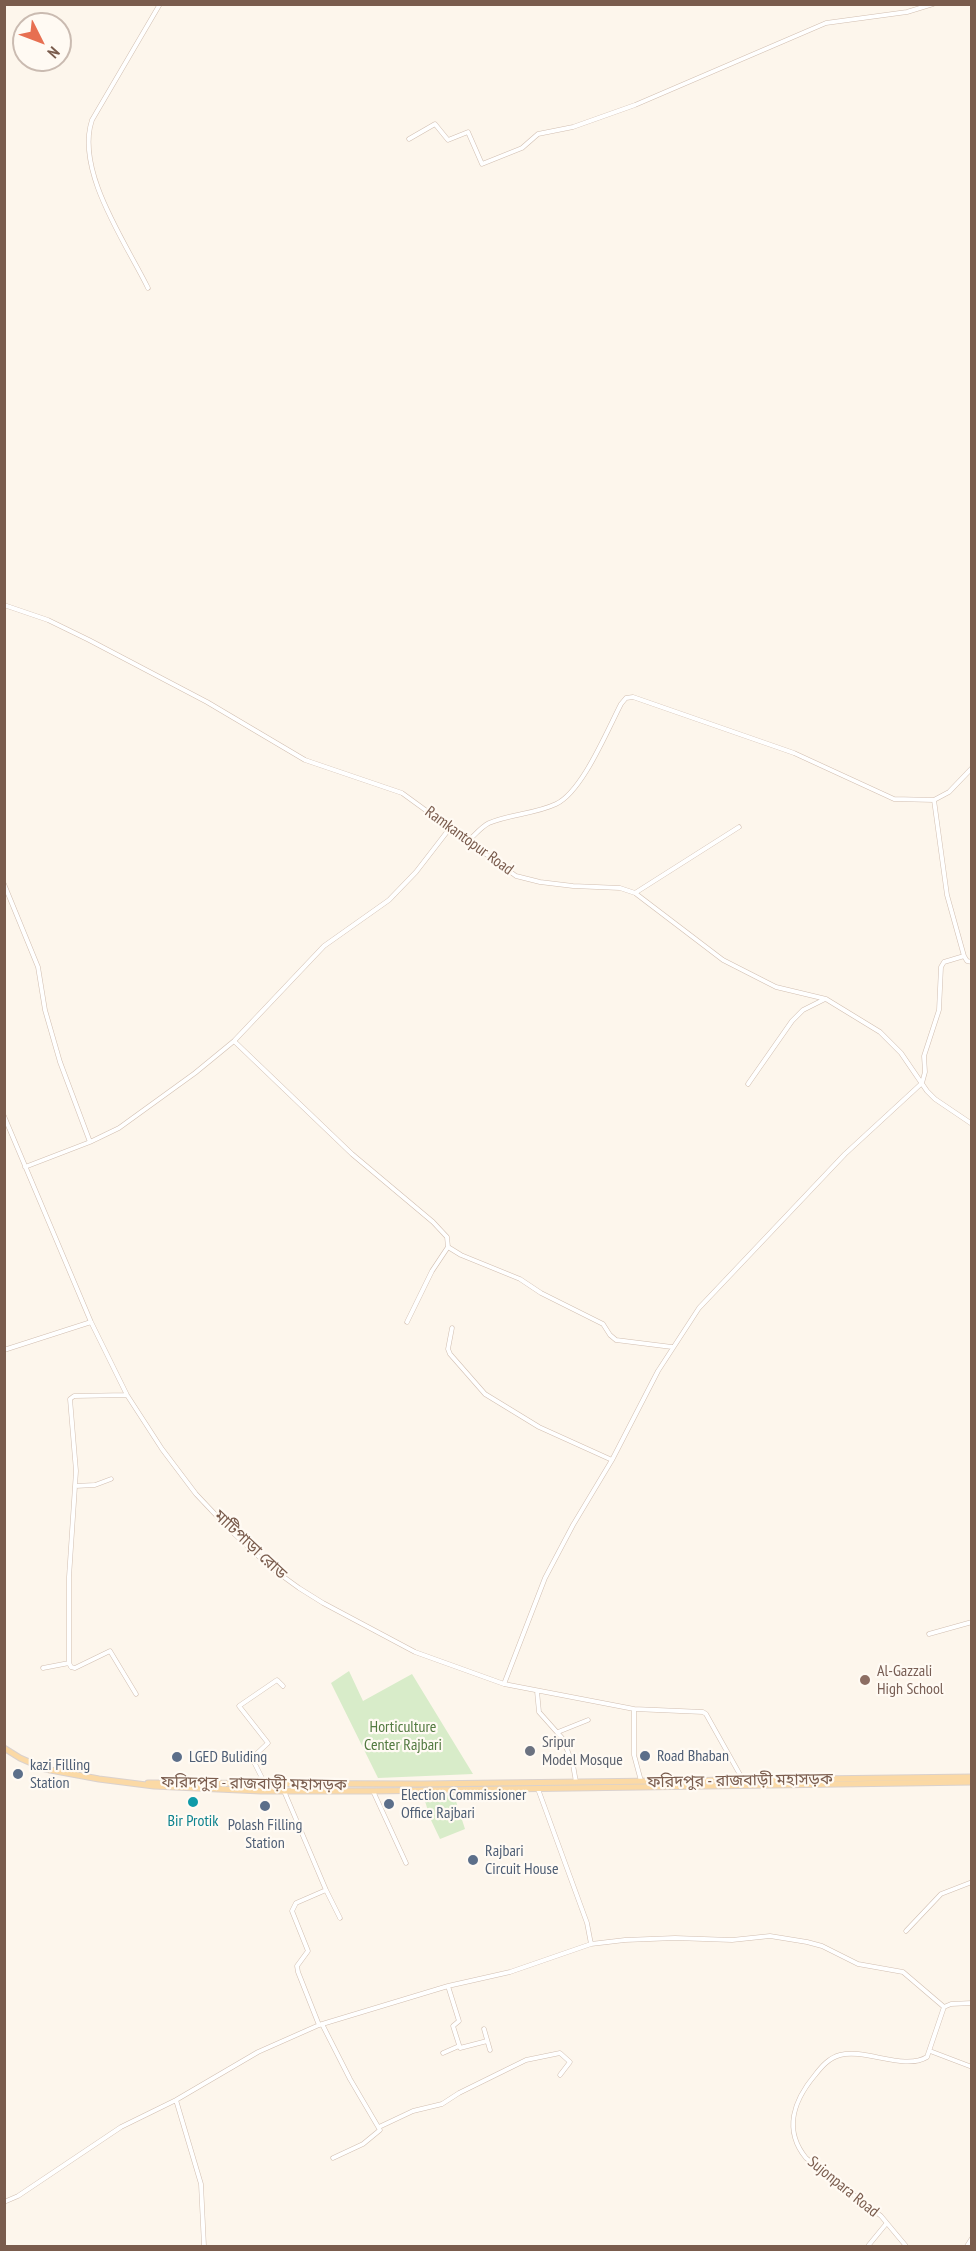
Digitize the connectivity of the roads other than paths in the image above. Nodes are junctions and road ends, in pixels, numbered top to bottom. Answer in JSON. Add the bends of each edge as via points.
{"nodes":[{"id":1,"x":160,"y":4,"type":"edge"},
{"id":2,"x":933,"y":4,"type":"edge"},
{"id":3,"x":409,"y":139,"type":"dead end"},
{"id":4,"x":148,"y":288,"type":"dead end"},
{"id":5,"x":4,"y":605,"type":"edge"},
{"id":6,"x":972,"y":768,"type":"edge"},
{"id":7,"x":934,"y":800,"type":"junction"},
{"id":8,"x":739,"y":827,"type":"dead end"},
{"id":9,"x":450,"y":828,"type":"junction"},
{"id":10,"x":468,"y":842,"type":"junction"},
{"id":11,"x":4,"y":884,"type":"edge"},
{"id":12,"x":634,"y":893,"type":"junction"},
{"id":13,"x":964,"y":956,"type":"junction"},
{"id":14,"x":972,"y":962,"type":"edge"},
{"id":15,"x":826,"y":999,"type":"junction"},
{"id":16,"x":234,"y":1041,"type":"junction"},
{"id":17,"x":922,"y":1083,"type":"junction"},
{"id":18,"x":748,"y":1084,"type":"dead end"},
{"id":19,"x":4,"y":1116,"type":"edge"},
{"id":20,"x":972,"y":1125,"type":"edge"},
{"id":21,"x":90,"y":1142,"type":"junction"},
{"id":22,"x":25,"y":1167,"type":"junction"},
{"id":23,"x":448,"y":1247,"type":"junction"},
{"id":24,"x":91,"y":1322,"type":"junction"},
{"id":25,"x":407,"y":1322,"type":"dead end"},
{"id":26,"x":452,"y":1328,"type":"dead end"},
{"id":27,"x":672,"y":1347,"type":"junction"},
{"id":28,"x":4,"y":1350,"type":"edge"},
{"id":29,"x":127,"y":1395,"type":"junction"},
{"id":30,"x":612,"y":1460,"type":"junction"},
{"id":31,"x":111,"y":1479,"type":"dead end"},
{"id":32,"x":75,"y":1486,"type":"junction"},
{"id":33,"x":972,"y":1622,"type":"edge"},
{"id":34,"x":929,"y":1634,"type":"dead end"},
{"id":35,"x":69,"y":1663,"type":"junction"},
{"id":36,"x":43,"y":1668,"type":"dead end"},
{"id":37,"x":504,"y":1684,"type":"junction"},
{"id":38,"x":283,"y":1686,"type":"dead end"},
{"id":39,"x":537,"y":1691,"type":"junction"},
{"id":40,"x":135,"y":1694,"type":"dead end"},
{"id":41,"x":634,"y":1709,"type":"junction"},
{"id":42,"x":588,"y":1720,"type":"dead end"},
{"id":43,"x":558,"y":1732,"type":"junction"},
{"id":44,"x":4,"y":1748,"type":"edge"},
{"id":45,"x":972,"y":1777,"type":"edge"},
{"id":46,"x":743,"y":1780,"type":"junction"},
{"id":47,"x":641,"y":1782,"type":"junction"},
{"id":48,"x":972,"y":1782,"type":"edge"},
{"id":49,"x":576,"y":1783,"type":"junction"},
{"id":50,"x":146,"y":1784,"type":"junction"},
{"id":51,"x":265,"y":1785,"type":"junction"},
{"id":52,"x":284,"y":1788,"type":"junction"},
{"id":53,"x":537,"y":1788,"type":"junction"},
{"id":54,"x":373,"y":1791,"type":"junction"},
{"id":55,"x":406,"y":1863,"type":"dead end"},
{"id":56,"x":972,"y":1882,"type":"edge"},
{"id":57,"x":326,"y":1890,"type":"junction"},
{"id":58,"x":340,"y":1918,"type":"dead end"},
{"id":59,"x":906,"y":1931,"type":"dead end"},
{"id":60,"x":591,"y":1944,"type":"junction"},
{"id":61,"x":448,"y":1986,"type":"junction"},
{"id":62,"x":972,"y":2003,"type":"edge"},
{"id":63,"x":944,"y":2007,"type":"junction"},
{"id":64,"x":321,"y":2025,"type":"junction"},
{"id":65,"x":484,"y":2029,"type":"dead end"},
{"id":66,"x":487,"y":2041,"type":"junction"},
{"id":67,"x":459,"y":2046,"type":"junction"},
{"id":68,"x":490,"y":2050,"type":"dead end"},
{"id":69,"x":930,"y":2051,"type":"junction"},
{"id":70,"x":443,"y":2053,"type":"dead end"},
{"id":71,"x":972,"y":2067,"type":"edge"},
{"id":72,"x":560,"y":2074,"type":"dead end"},
{"id":73,"x":176,"y":2100,"type":"junction"},
{"id":74,"x":380,"y":2127,"type":"junction"},
{"id":75,"x":333,"y":2158,"type":"dead end"},
{"id":76,"x":4,"y":2202,"type":"edge"},
{"id":77,"x":886,"y":2224,"type":"junction"},
{"id":78,"x":972,"y":2238,"type":"edge"},
{"id":79,"x":204,"y":2247,"type":"edge"},
{"id":80,"x":868,"y":2247,"type":"edge"},
{"id":81,"x":906,"y":2247,"type":"edge"},
{"id":82,"x":967,"y":2247,"type":"edge"}],
"edges":[{"from":1,"to":4,"type":"street","via":[[88,132],[91,164],[101,194]]},
{"from":2,"to":3,"type":"street","via":[[907,12],[826,23],[635,105],[573,127],[538,134],[522,148],[482,164],[468,132],[448,140],[435,124]]},
{"from":5,"to":9,"type":"street","name":"Ramkantopur Road","via":[[89,640],[207,702],[304,760],[402,793]]},
{"from":6,"to":7,"type":"street","via":[[949,792]]},
{"from":7,"to":10,"type":"street","via":[[894,799],[794,753],[633,697],[621,704],[568,797],[540,810],[487,825]]},
{"from":7,"to":13,"type":"street","via":[[947,896]]},
{"from":8,"to":12,"type":"street"},
{"from":9,"to":10,"type":"street","name":"Ramkantopur Road"},
{"from":9,"to":16,"type":"street","via":[[389,900],[324,946]]},
{"from":10,"to":12,"type":"street","name":"Ramkantopur Road","via":[[516,876],[562,885],[621,888]]},
{"from":11,"to":21,"type":"street","via":[[38,967],[60,1062]]},
{"from":12,"to":15,"type":"street","name":"Ramkantopur Road","via":[[723,960],[776,987]]},
{"from":13,"to":14,"type":"street"},
{"from":13,"to":17,"type":"street","via":[[944,962],[940,968],[939,1010],[924,1056]]},
{"from":15,"to":17,"type":"street","name":"Ramkantopur Road","via":[[890,1041]]},
{"from":15,"to":18,"type":"street","via":[[803,1010],[792,1021]]},
{"from":16,"to":21,"type":"street","via":[[152,1105]]},
{"from":16,"to":23,"type":"street","via":[[352,1154],[433,1222],[447,1237]]},
{"from":17,"to":20,"type":"street","name":"Ramkantopur Road","via":[[935,1099]]},
{"from":17,"to":27,"type":"street","via":[[845,1154],[729,1275],[699,1308]]},
{"from":19,"to":22,"type":"street","name":"মাটিপাড়া রোড"},
{"from":21,"to":22,"type":"street"},
{"from":22,"to":24,"type":"street","name":"মাটিপাড়া রোড"},
{"from":23,"to":25,"type":"street"},
{"from":23,"to":27,"type":"street","via":[[520,1279],[603,1324],[616,1340]]},
{"from":24,"to":28,"type":"street"},
{"from":24,"to":29,"type":"street","name":"মাটিপাড়া রোড"},
{"from":26,"to":30,"type":"street","via":[[450,1354],[484,1394],[539,1427]]},
{"from":27,"to":30,"type":"street"},
{"from":29,"to":32,"type":"street","via":[[70,1399]]},
{"from":29,"to":37,"type":"street","name":"মাটিপাড়া রোড","via":[[196,1494],[270,1567],[323,1603],[415,1652]]},
{"from":30,"to":37,"type":"street","via":[[545,1578]]},
{"from":31,"to":32,"type":"street"},
{"from":32,"to":35,"type":"street"},
{"from":33,"to":34,"type":"street"},
{"from":35,"to":36,"type":"street"},
{"from":35,"to":40,"type":"street","via":[[75,1668],[110,1651]]},
{"from":37,"to":39,"type":"street","name":"মাটিপাড়া রোড"},
{"from":38,"to":51,"type":"street","via":[[277,1680],[239,1706],[268,1743],[252,1758]]},
{"from":39,"to":41,"type":"street","name":"মাটিপাড়া রোড"},
{"from":39,"to":43,"type":"street","via":[[541,1716]]},
{"from":41,"to":46,"type":"street","name":"মাটিপাড়া রোড","via":[[703,1712]]},
{"from":41,"to":47,"type":"street","via":[[634,1755]]},
{"from":42,"to":43,"type":"street"},
{"from":43,"to":49,"type":"street","via":[[570,1756]]},
{"from":44,"to":50,"type":"main road","via":[[45,1769]]},
{"from":45,"to":46,"type":"main road","name":"ফরিদপুর - রাজবাড়ী মহাসড়ক"},
{"from":46,"to":47,"type":"main road","name":"ফরিদপুর - রাজবাড়ী মহাসড়ক"},
{"from":47,"to":49,"type":"main road","name":"ফরিদপুর - রাজবাড়ী মহাসড়ক"},
{"from":48,"to":53,"type":"main road","name":"ফরিদপুর - রাজবাড়ী মহাসড়ক"},
{"from":49,"to":52,"type":"main road","name":"ফরিদপুর - রাজবাড়ী মহাসড়ক"},
{"from":50,"to":51,"type":"main road","name":"ফরিদপুর - রাজবাড়ী মহাসড়ক"},
{"from":50,"to":52,"type":"main road","name":"ফরিদপুর - রাজবাড়ী মহাসড়ক"},
{"from":51,"to":52,"type":"main road","name":"ফরিদপুর - রাজবাড়ী মহাসড়ক"},
{"from":52,"to":54,"type":"main road","name":"ফরিদপুর - রাজবাড়ী মহাসড়ক"},
{"from":52,"to":57,"type":"street"},
{"from":53,"to":54,"type":"main road","name":"ফরিদপুর - রাজবাড়ী মহাসড়ক"},
{"from":53,"to":60,"type":"street","via":[[587,1923]]},
{"from":54,"to":55,"type":"street"},
{"from":56,"to":59,"type":"street","via":[[941,1894]]},
{"from":57,"to":58,"type":"street"},
{"from":57,"to":64,"type":"street","via":[[296,1903],[292,1911],[308,1951],[297,1972]]},
{"from":60,"to":61,"type":"street","via":[[510,1972]]},
{"from":60,"to":63,"type":"street","via":[[770,1936],[807,1942],[858,1964],[903,1972]]},
{"from":61,"to":64,"type":"street"},
{"from":61,"to":67,"type":"street","via":[[459,2021],[453,2026]]},
{"from":62,"to":63,"type":"street"},
{"from":63,"to":69,"type":"street"},
{"from":64,"to":73,"type":"street","via":[[258,2052]]},
{"from":64,"to":74,"type":"street"},
{"from":65,"to":66,"type":"street"},
{"from":66,"to":67,"type":"street","via":[[462,2049]]},
{"from":66,"to":68,"type":"street"},
{"from":67,"to":70,"type":"street"},
{"from":69,"to":71,"type":"street"},
{"from":69,"to":77,"type":"street","name":"Sujonpara Road","via":[[921,2060],[908,2061],[842,2054],[831,2059],[810,2082],[795,2109],[798,2147],[818,2169],[881,2216]]},
{"from":72,"to":74,"type":"street","via":[[570,2062],[560,2053],[526,2060],[442,2104],[413,2110]]},
{"from":73,"to":76,"type":"street","via":[[121,2127]]},
{"from":73,"to":79,"type":"street","via":[[201,2184]]},
{"from":74,"to":75,"type":"street","via":[[379,2133],[363,2144]]},
{"from":77,"to":80,"type":"street"},
{"from":77,"to":81,"type":"street","name":"Sujonpara Road"},
{"from":78,"to":82,"type":"street"}]}
